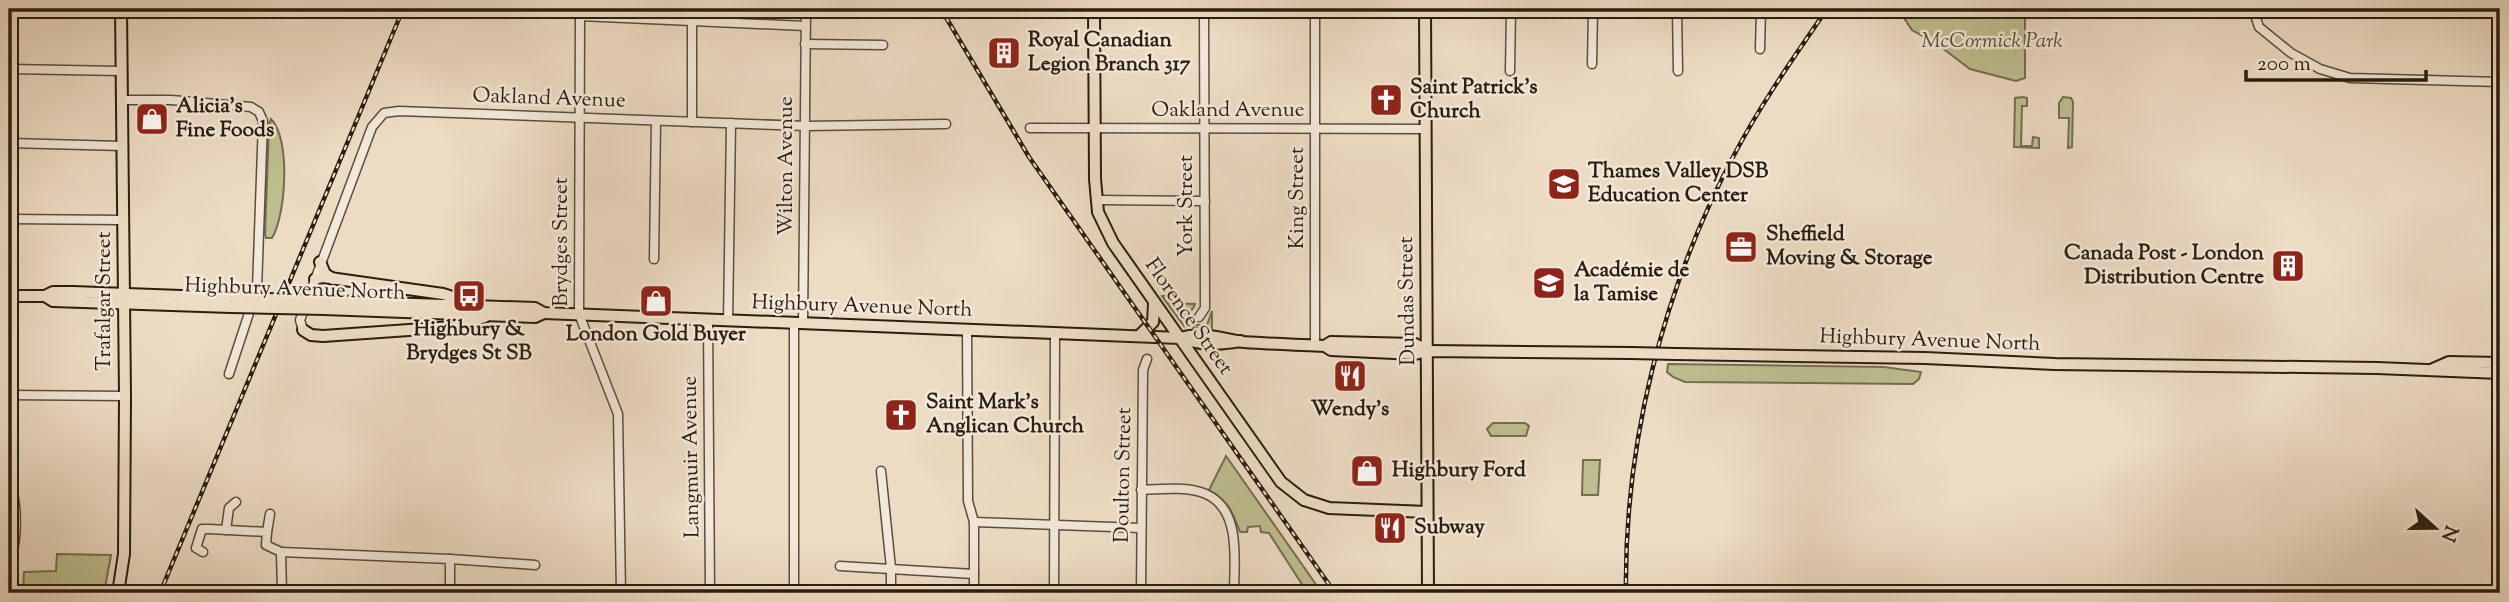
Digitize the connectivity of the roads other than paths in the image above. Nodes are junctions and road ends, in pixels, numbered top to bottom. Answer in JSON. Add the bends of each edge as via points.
{"nodes":[{"id":1,"x":121,"y":9,"type":"edge"},
{"id":2,"x":692,"y":9,"type":"edge"},
{"id":3,"x":806,"y":9,"type":"edge"},
{"id":4,"x":1094,"y":9,"type":"edge"},
{"id":5,"x":1203,"y":9,"type":"edge"},
{"id":6,"x":1315,"y":9,"type":"edge"},
{"id":7,"x":1425,"y":9,"type":"edge"},
{"id":8,"x":1511,"y":9,"type":"edge"},
{"id":9,"x":1593,"y":9,"type":"edge"},
{"id":10,"x":1677,"y":9,"type":"edge"},
{"id":11,"x":1761,"y":9,"type":"edge"},
{"id":12,"x":2250,"y":9,"type":"edge"},
{"id":13,"x":580,"y":13,"type":"edge"},
{"id":14,"x":692,"y":23,"type":"junction"},
{"id":15,"x":806,"y":26,"type":"junction"},
{"id":16,"x":805,"y":44,"type":"junction"},
{"id":17,"x":883,"y":45,"type":"dead end"},
{"id":18,"x":1760,"y":49,"type":"dead end"},
{"id":19,"x":1592,"y":64,"type":"dead end"},
{"id":20,"x":9,"y":69,"type":"edge"},
{"id":21,"x":121,"y":71,"type":"junction"},
{"id":22,"x":1510,"y":71,"type":"dead end"},
{"id":23,"x":1678,"y":71,"type":"dead end"},
{"id":24,"x":2500,"y":82,"type":"edge"},
{"id":25,"x":122,"y":100,"type":"junction"},
{"id":26,"x":580,"y":118,"type":"junction"},
{"id":27,"x":656,"y":121,"type":"junction"},
{"id":28,"x":692,"y":122,"type":"junction"},
{"id":29,"x":730,"y":123,"type":"junction"},
{"id":30,"x":946,"y":124,"type":"dead end"},
{"id":31,"x":806,"y":126,"type":"junction"},
{"id":32,"x":1030,"y":128,"type":"dead end"},
{"id":33,"x":1096,"y":128,"type":"junction"},
{"id":34,"x":1204,"y":128,"type":"junction"},
{"id":35,"x":1316,"y":128,"type":"junction"},
{"id":36,"x":1425,"y":129,"type":"junction"},
{"id":37,"x":9,"y":143,"type":"edge"},
{"id":38,"x":122,"y":146,"type":"junction"},
{"id":39,"x":1097,"y":200,"type":"junction"},
{"id":40,"x":1205,"y":201,"type":"junction"},
{"id":41,"x":9,"y":219,"type":"edge"},
{"id":42,"x":124,"y":220,"type":"junction"},
{"id":43,"x":654,"y":259,"type":"dead end"},
{"id":44,"x":320,"y":262,"type":"junction"},
{"id":45,"x":315,"y":279,"type":"junction"},
{"id":46,"x":333,"y":279,"type":"junction"},
{"id":47,"x":9,"y":296,"type":"edge"},
{"id":48,"x":125,"y":299,"type":"junction"},
{"id":49,"x":1154,"y":304,"type":"junction"},
{"id":50,"x":326,"y":305,"type":"junction"},
{"id":51,"x":478,"y":305,"type":"junction"},
{"id":52,"x":544,"y":313,"type":"junction"},
{"id":53,"x":579,"y":314,"type":"junction"},
{"id":54,"x":493,"y":315,"type":"junction"},
{"id":55,"x":1199,"y":317,"type":"dead end"},
{"id":56,"x":708,"y":320,"type":"junction"},
{"id":57,"x":728,"y":321,"type":"junction"},
{"id":58,"x":799,"y":323,"type":"junction"},
{"id":59,"x":303,"y":330,"type":"joint"},
{"id":60,"x":968,"y":331,"type":"junction"},
{"id":61,"x":1055,"y":334,"type":"junction"},
{"id":62,"x":1139,"y":336,"type":"junction"},
{"id":63,"x":1180,"y":338,"type":"junction"},
{"id":64,"x":1320,"y":346,"type":"junction"},
{"id":65,"x":1428,"y":351,"type":"junction"},
{"id":66,"x":1147,"y":359,"type":"dead end"},
{"id":67,"x":2500,"y":363,"type":"edge"},
{"id":68,"x":2430,"y":370,"type":"junction"},
{"id":69,"x":2500,"y":373,"type":"edge"},
{"id":70,"x":229,"y":374,"type":"dead end"},
{"id":71,"x":9,"y":395,"type":"edge"},
{"id":72,"x":125,"y":396,"type":"junction"},
{"id":73,"x":881,"y":471,"type":"dead end"},
{"id":74,"x":9,"y":485,"type":"edge"},
{"id":75,"x":1141,"y":490,"type":"junction"},
{"id":76,"x":236,"y":502,"type":"dead end"},
{"id":77,"x":1427,"y":512,"type":"junction"},
{"id":78,"x":270,"y":514,"type":"dead end"},
{"id":79,"x":974,"y":522,"type":"junction"},
{"id":80,"x":1054,"y":525,"type":"junction"},
{"id":81,"x":1141,"y":528,"type":"junction"},
{"id":82,"x":226,"y":530,"type":"junction"},
{"id":83,"x":267,"y":532,"type":"junction"},
{"id":84,"x":203,"y":552,"type":"dead end"},
{"id":85,"x":281,"y":552,"type":"junction"},
{"id":86,"x":9,"y":559,"type":"edge"},
{"id":87,"x":450,"y":559,"type":"junction"},
{"id":88,"x":535,"y":565,"type":"dead end"},
{"id":89,"x":840,"y":566,"type":"dead end"},
{"id":90,"x":891,"y":568,"type":"junction"},
{"id":91,"x":974,"y":574,"type":"junction"},
{"id":92,"x":118,"y":593,"type":"edge"},
{"id":93,"x":282,"y":593,"type":"edge"},
{"id":94,"x":450,"y":593,"type":"edge"},
{"id":95,"x":621,"y":593,"type":"edge"},
{"id":96,"x":710,"y":593,"type":"edge"},
{"id":97,"x":794,"y":593,"type":"edge"},
{"id":98,"x":891,"y":593,"type":"edge"},
{"id":99,"x":974,"y":593,"type":"edge"},
{"id":100,"x":1054,"y":593,"type":"edge"},
{"id":101,"x":1141,"y":593,"type":"edge"},
{"id":102,"x":1234,"y":593,"type":"edge"},
{"id":103,"x":1428,"y":593,"type":"edge"}],
"edges":[{"from":1,"to":21,"type":"main road","name":"Trafalgar Street"},
{"from":2,"to":14,"type":"street"},
{"from":3,"to":15,"type":"street","name":"Wilton Avenue"},
{"from":4,"to":33,"type":"main road","name":"Florence Street"},
{"from":5,"to":34,"type":"street","name":"York Street"},
{"from":6,"to":35,"type":"street","name":"King Street"},
{"from":7,"to":36,"type":"main road","name":"Dundas Street"},
{"from":8,"to":22,"type":"street"},
{"from":9,"to":19,"type":"street"},
{"from":10,"to":23,"type":"street"},
{"from":11,"to":18,"type":"street"},
{"from":12,"to":24,"type":"street","via":[[2259,27],[2291,53],[2350,78]]},
{"from":13,"to":14,"type":"street"},
{"from":13,"to":26,"type":"street","name":"Brydges Street"},
{"from":14,"to":15,"type":"street"},
{"from":14,"to":28,"type":"street"},
{"from":15,"to":16,"type":"street","name":"Wilton Avenue"},
{"from":16,"to":17,"type":"street"},
{"from":16,"to":31,"type":"street","name":"Wilton Avenue"},
{"from":20,"to":21,"type":"street"},
{"from":21,"to":25,"type":"main road","name":"Trafalgar Street"},
{"from":25,"to":38,"type":"main road","name":"Trafalgar Street"},
{"from":25,"to":70,"type":"street","via":[[251,107],[263,121],[257,289]]},
{"from":26,"to":27,"type":"street","name":"Oakland Avenue"},
{"from":26,"to":44,"type":"street","name":"Oakland Avenue","via":[[384,113],[372,127]]},
{"from":26,"to":53,"type":"street","name":"Brydges Street"},
{"from":27,"to":28,"type":"street","name":"Oakland Avenue"},
{"from":27,"to":43,"type":"street"},
{"from":28,"to":29,"type":"street","name":"Oakland Avenue"},
{"from":29,"to":31,"type":"street","name":"Oakland Avenue"},
{"from":29,"to":57,"type":"street"},
{"from":30,"to":31,"type":"street","name":"Oakland Avenue"},
{"from":31,"to":58,"type":"street","name":"Wilton Avenue"},
{"from":32,"to":33,"type":"street","name":"Oakland Avenue"},
{"from":33,"to":34,"type":"street","name":"Oakland Avenue"},
{"from":33,"to":39,"type":"main road","name":"Florence Street"},
{"from":34,"to":35,"type":"street","name":"Oakland Avenue"},
{"from":34,"to":40,"type":"street","name":"York Street"},
{"from":35,"to":36,"type":"street","name":"Oakland Avenue"},
{"from":35,"to":64,"type":"street","name":"King Street"},
{"from":36,"to":65,"type":"main road","name":"Dundas Street"},
{"from":37,"to":38,"type":"street"},
{"from":38,"to":42,"type":"main road","name":"Trafalgar Street"},
{"from":39,"to":40,"type":"street"},
{"from":39,"to":49,"type":"main road","name":"Florence Street","via":[[1113,243]]},
{"from":40,"to":55,"type":"street","name":"York Street","via":[[1205,308]]},
{"from":41,"to":42,"type":"street"},
{"from":42,"to":48,"type":"main road","name":"Trafalgar Street"},
{"from":44,"to":45,"type":"street","name":"Oakland Avenue"},
{"from":44,"to":46,"type":"main road"},
{"from":45,"to":46,"type":"main road"},
{"from":45,"to":59,"type":"street","name":"Oakland Avenue","via":[[300,320]]},
{"from":46,"to":51,"type":"main road","via":[[443,294]]},
{"from":47,"to":48,"type":"main road","name":"Highbury Avenue North","via":[[53,292]]},
{"from":48,"to":50,"type":"main road","name":"Highbury Avenue North","bridge":true},
{"from":48,"to":72,"type":"main road","name":"Trafalgar Street"},
{"from":49,"to":62,"type":"main road","via":[[1153,322]]},
{"from":49,"to":63,"type":"main road","name":"Florence Street"},
{"from":50,"to":51,"type":"main road","name":"Highbury Avenue North"},
{"from":50,"to":54,"type":"main road","name":"Highbury Avenue North"},
{"from":51,"to":52,"type":"main road","name":"Highbury Avenue North","via":[[535,308]]},
{"from":52,"to":53,"type":"main road","name":"Highbury Avenue North"},
{"from":52,"to":54,"type":"main road","name":"Highbury Avenue North","via":[[535,317]]},
{"from":53,"to":56,"type":"main road","name":"Highbury Avenue North"},
{"from":53,"to":95,"type":"street","name":"Brydges Street","via":[[618,414]]},
{"from":54,"to":59,"type":"main road","via":[[452,327],[323,336]]},
{"from":56,"to":57,"type":"main road","name":"Highbury Avenue North"},
{"from":56,"to":96,"type":"street","name":"Langmuir Avenue"},
{"from":57,"to":58,"type":"main road","name":"Highbury Avenue North"},
{"from":58,"to":60,"type":"main road","name":"Highbury Avenue North"},
{"from":58,"to":97,"type":"street","name":"Wilton Avenue"},
{"from":60,"to":61,"type":"main road","name":"Highbury Avenue North"},
{"from":60,"to":79,"type":"street","via":[[968,501]]},
{"from":61,"to":62,"type":"main road","name":"Highbury Avenue North"},
{"from":61,"to":80,"type":"street"},
{"from":62,"to":63,"type":"main road","name":"Highbury Avenue North"},
{"from":63,"to":64,"type":"main road","name":"Highbury Avenue North","via":[[1197,343]]},
{"from":63,"to":77,"type":"main road","name":"Florence Street","via":[[1281,482],[1304,500],[1329,508]]},
{"from":64,"to":65,"type":"main road","name":"Highbury Avenue North","via":[[1343,351]]},
{"from":65,"to":68,"type":"main road","name":"Highbury Avenue North","bridge":true},
{"from":65,"to":77,"type":"main road","name":"Dundas Street"},
{"from":66,"to":75,"type":"street","name":"Doulton Street"},
{"from":67,"to":68,"type":"main road","name":"Highbury Avenue North","via":[[2449,362]]},
{"from":68,"to":69,"type":"main road","name":"Highbury Avenue North"},
{"from":71,"to":72,"type":"street"},
{"from":72,"to":92,"type":"main road","name":"Trafalgar Street","via":[[124,554]]},
{"from":73,"to":90,"type":"street"},
{"from":74,"to":86,"type":"street","via":[[15,495],[15,549]]},
{"from":75,"to":81,"type":"street","name":"Doulton Street"},
{"from":75,"to":102,"type":"street","via":[[1189,490],[1206,493],[1220,503],[1234,537]]},
{"from":76,"to":82,"type":"street","via":[[229,508]]},
{"from":77,"to":103,"type":"main road","name":"Dundas Street"},
{"from":78,"to":83,"type":"street"},
{"from":79,"to":80,"type":"street"},
{"from":79,"to":91,"type":"street"},
{"from":80,"to":81,"type":"street"},
{"from":80,"to":100,"type":"street"},
{"from":81,"to":101,"type":"street","name":"Doulton Street"},
{"from":82,"to":83,"type":"street"},
{"from":82,"to":84,"type":"street","via":[[202,529],[195,545]]},
{"from":83,"to":85,"type":"street","via":[[265,545]]},
{"from":85,"to":87,"type":"street"},
{"from":85,"to":93,"type":"street"},
{"from":87,"to":88,"type":"street"},
{"from":87,"to":94,"type":"street"},
{"from":89,"to":90,"type":"street"},
{"from":90,"to":91,"type":"street"},
{"from":90,"to":98,"type":"street"},
{"from":91,"to":99,"type":"street"}]}
